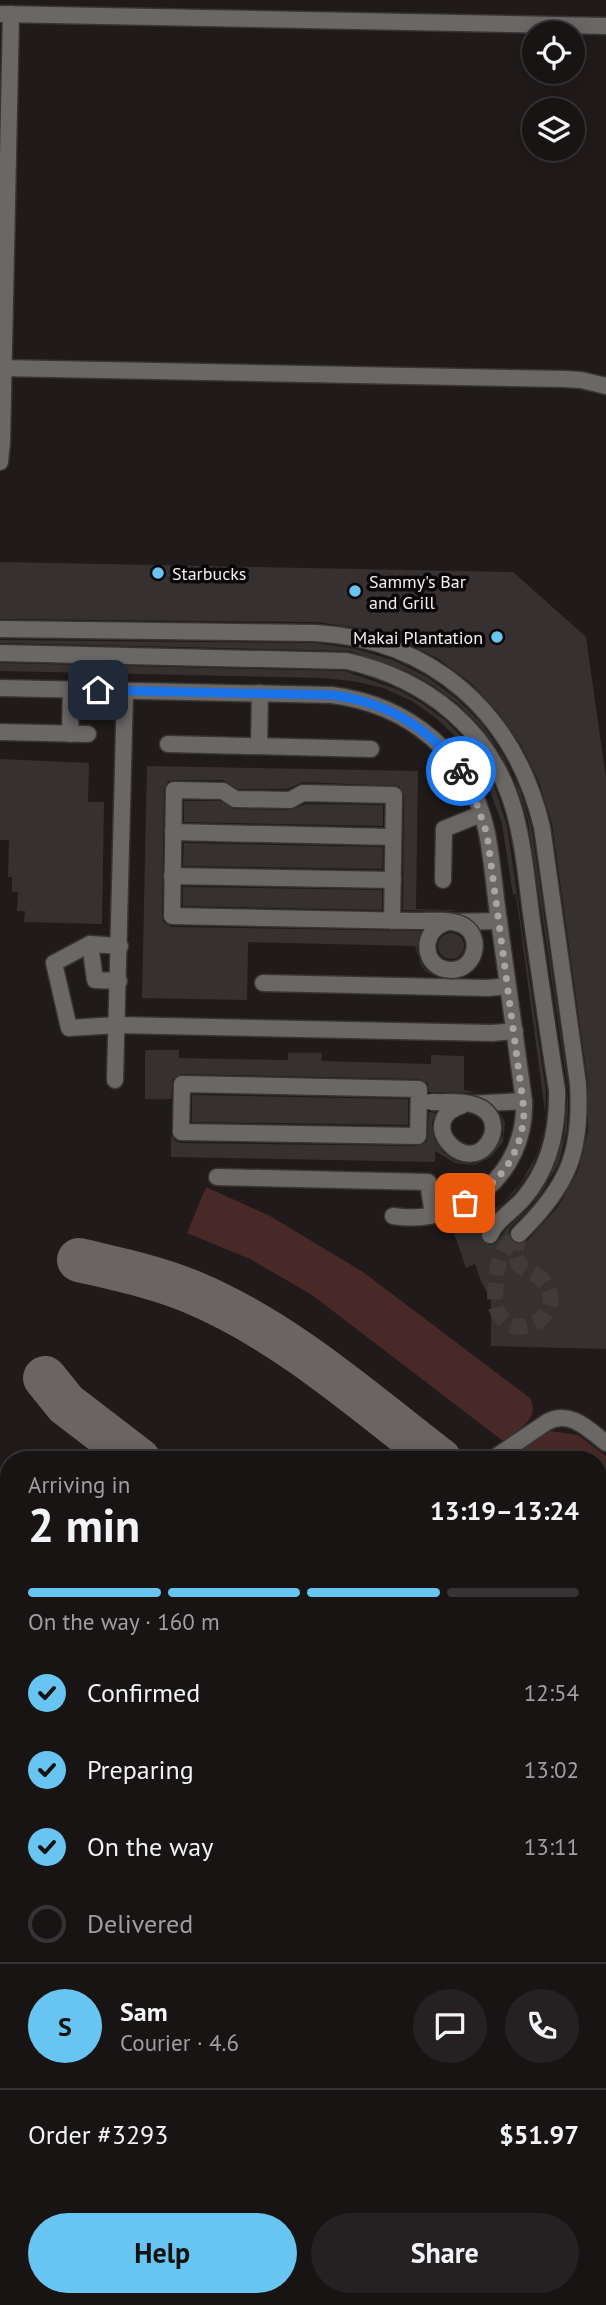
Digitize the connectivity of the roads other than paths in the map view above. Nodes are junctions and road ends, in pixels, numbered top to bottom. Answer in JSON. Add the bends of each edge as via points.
{"nodes":[{"id":1,"x":131,"y":8,"type":"edge"},
{"id":2,"x":5,"y":14,"type":"edge"},
{"id":3,"x":606,"y":26,"type":"edge"},
{"id":4,"x":4,"y":189,"type":"edge"},
{"id":5,"x":2,"y":368,"type":"edge"},
{"id":6,"x":606,"y":386,"type":"edge"},
{"id":7,"x":0,"y":462,"type":"edge"},
{"id":8,"x":0,"y":629,"type":"edge"},
{"id":9,"x":0,"y":653,"type":"edge"},
{"id":10,"x":0,"y":688,"type":"edge"},
{"id":11,"x":71,"y":689,"type":"junction"},
{"id":12,"x":125,"y":691,"type":"junction"},
{"id":13,"x":260,"y":693,"type":"junction"},
{"id":14,"x":0,"y":732,"type":"edge"},
{"id":15,"x":70,"y":734,"type":"junction"},
{"id":16,"x":88,"y":734,"type":"dead end"},
{"id":17,"x":169,"y":744,"type":"dead end"},
{"id":18,"x":259,"y":746,"type":"junction"},
{"id":19,"x":372,"y":749,"type":"dead end"},
{"id":20,"x":481,"y":814,"type":"junction"},
{"id":21,"x":173,"y":832,"type":"junction"},
{"id":22,"x":393,"y":837,"type":"junction"},
{"id":23,"x":172,"y":876,"type":"junction"},
{"id":24,"x":393,"y":880,"type":"junction"},
{"id":25,"x":443,"y":880,"type":"dead end"},
{"id":26,"x":392,"y":921,"type":"junction"},
{"id":27,"x":499,"y":922,"type":"junction"},
{"id":28,"x":90,"y":944,"type":"junction"},
{"id":29,"x":120,"y":946,"type":"junction"},
{"id":30,"x":119,"y":981,"type":"junction"},
{"id":31,"x":263,"y":983,"type":"dead end"},
{"id":32,"x":508,"y":986,"type":"junction"},
{"id":33,"x":118,"y":1025,"type":"junction"},
{"id":34,"x":514,"y":1031,"type":"junction"},
{"id":35,"x":115,"y":1080,"type":"dead end"},
{"id":36,"x":524,"y":1101,"type":"junction"},
{"id":37,"x":425,"y":1102,"type":"junction"},
{"id":38,"x":216,"y":1177,"type":"dead end"},
{"id":39,"x":433,"y":1215,"type":"junction"},
{"id":40,"x":393,"y":1216,"type":"dead end"},
{"id":41,"x":490,"y":1234,"type":"dead end"},
{"id":42,"x":519,"y":1234,"type":"tunnel mouth"},
{"id":43,"x":606,"y":1443,"type":"edge"},
{"id":44,"x":504,"y":1451,"type":"edge"}],
"edges":[{"from":1,"to":2,"type":"lane"},
{"from":1,"to":3,"type":"lane"},
{"from":2,"to":4,"type":"lane"},
{"from":4,"to":5,"type":"lane"},
{"from":5,"to":6,"type":"lane","via":[[565,379]]},
{"from":5,"to":7,"type":"lane"},
{"from":8,"to":42,"type":"lane","via":[[352,637],[390,647],[423,663],[456,684],[482,709],[514,752],[535,798],[578,1084],[579,1127],[568,1169],[548,1203]]},
{"from":9,"to":41,"type":"lane","via":[[347,661],[412,684],[440,702],[476,738],[495,766],[515,813],[557,1090],[553,1140],[542,1171]]},
{"from":10,"to":11,"type":"lane"},
{"from":11,"to":12,"type":"lane"},
{"from":11,"to":15,"type":"lane"},
{"from":12,"to":13,"type":"lane"},
{"from":12,"to":29,"type":"lane"},
{"from":13,"to":18,"type":"lane"},
{"from":13,"to":20,"type":"lane","via":[[349,697],[405,718],[450,757],[472,790]]},
{"from":14,"to":15,"type":"lane"},
{"from":15,"to":16,"type":"lane"},
{"from":17,"to":18,"type":"lane"},
{"from":18,"to":19,"type":"lane"},
{"from":20,"to":25,"type":"lane","via":[[444,829]]},
{"from":20,"to":27,"type":"lane"},
{"from":21,"to":22,"type":"lane"},
{"from":21,"to":22,"type":"lane","via":[[174,790],[223,792],[235,799],[290,800],[303,793],[394,795]]},
{"from":21,"to":23,"type":"lane"},
{"from":22,"to":24,"type":"lane"},
{"from":23,"to":24,"type":"lane"},
{"from":23,"to":26,"type":"lane","via":[[172,916]]},
{"from":24,"to":26,"type":"lane"},
{"from":26,"to":27,"type":"lane","bridge":true,"via":[[416,921],[452,922],[461,924],[472,933],[474,954],[465,965],[451,970],[437,965],[429,954],[427,945],[434,929],[448,922]]},
{"from":27,"to":32,"type":"lane"},
{"from":28,"to":29,"type":"lane"},
{"from":28,"to":30,"type":"lane","via":[[94,980]]},
{"from":28,"to":33,"type":"lane","via":[[54,963],[69,1028]]},
{"from":29,"to":30,"type":"lane"},
{"from":30,"to":33,"type":"lane"},
{"from":31,"to":32,"type":"lane"},
{"from":32,"to":34,"type":"lane"},
{"from":33,"to":34,"type":"lane"},
{"from":33,"to":35,"type":"lane"},
{"from":34,"to":36,"type":"lane"},
{"from":36,"to":37,"type":"lane","bridge":true,"via":[[463,1105],[455,1107],[446,1117],[443,1133],[451,1147],[469,1153],[483,1149],[492,1136],[489,1114],[477,1105]]},
{"from":36,"to":39,"type":"lane","via":[[519,1143],[499,1179],[480,1195]]},
{"from":37,"to":37,"type":"lane","via":[[418,1136],[181,1132],[182,1084],[419,1089]]},
{"from":38,"to":39,"type":"lane","via":[[428,1182]]},
{"from":39,"to":40,"type":"lane"},
{"from":43,"to":44,"type":"lane","via":[[573,1419],[558,1418]]}]}
